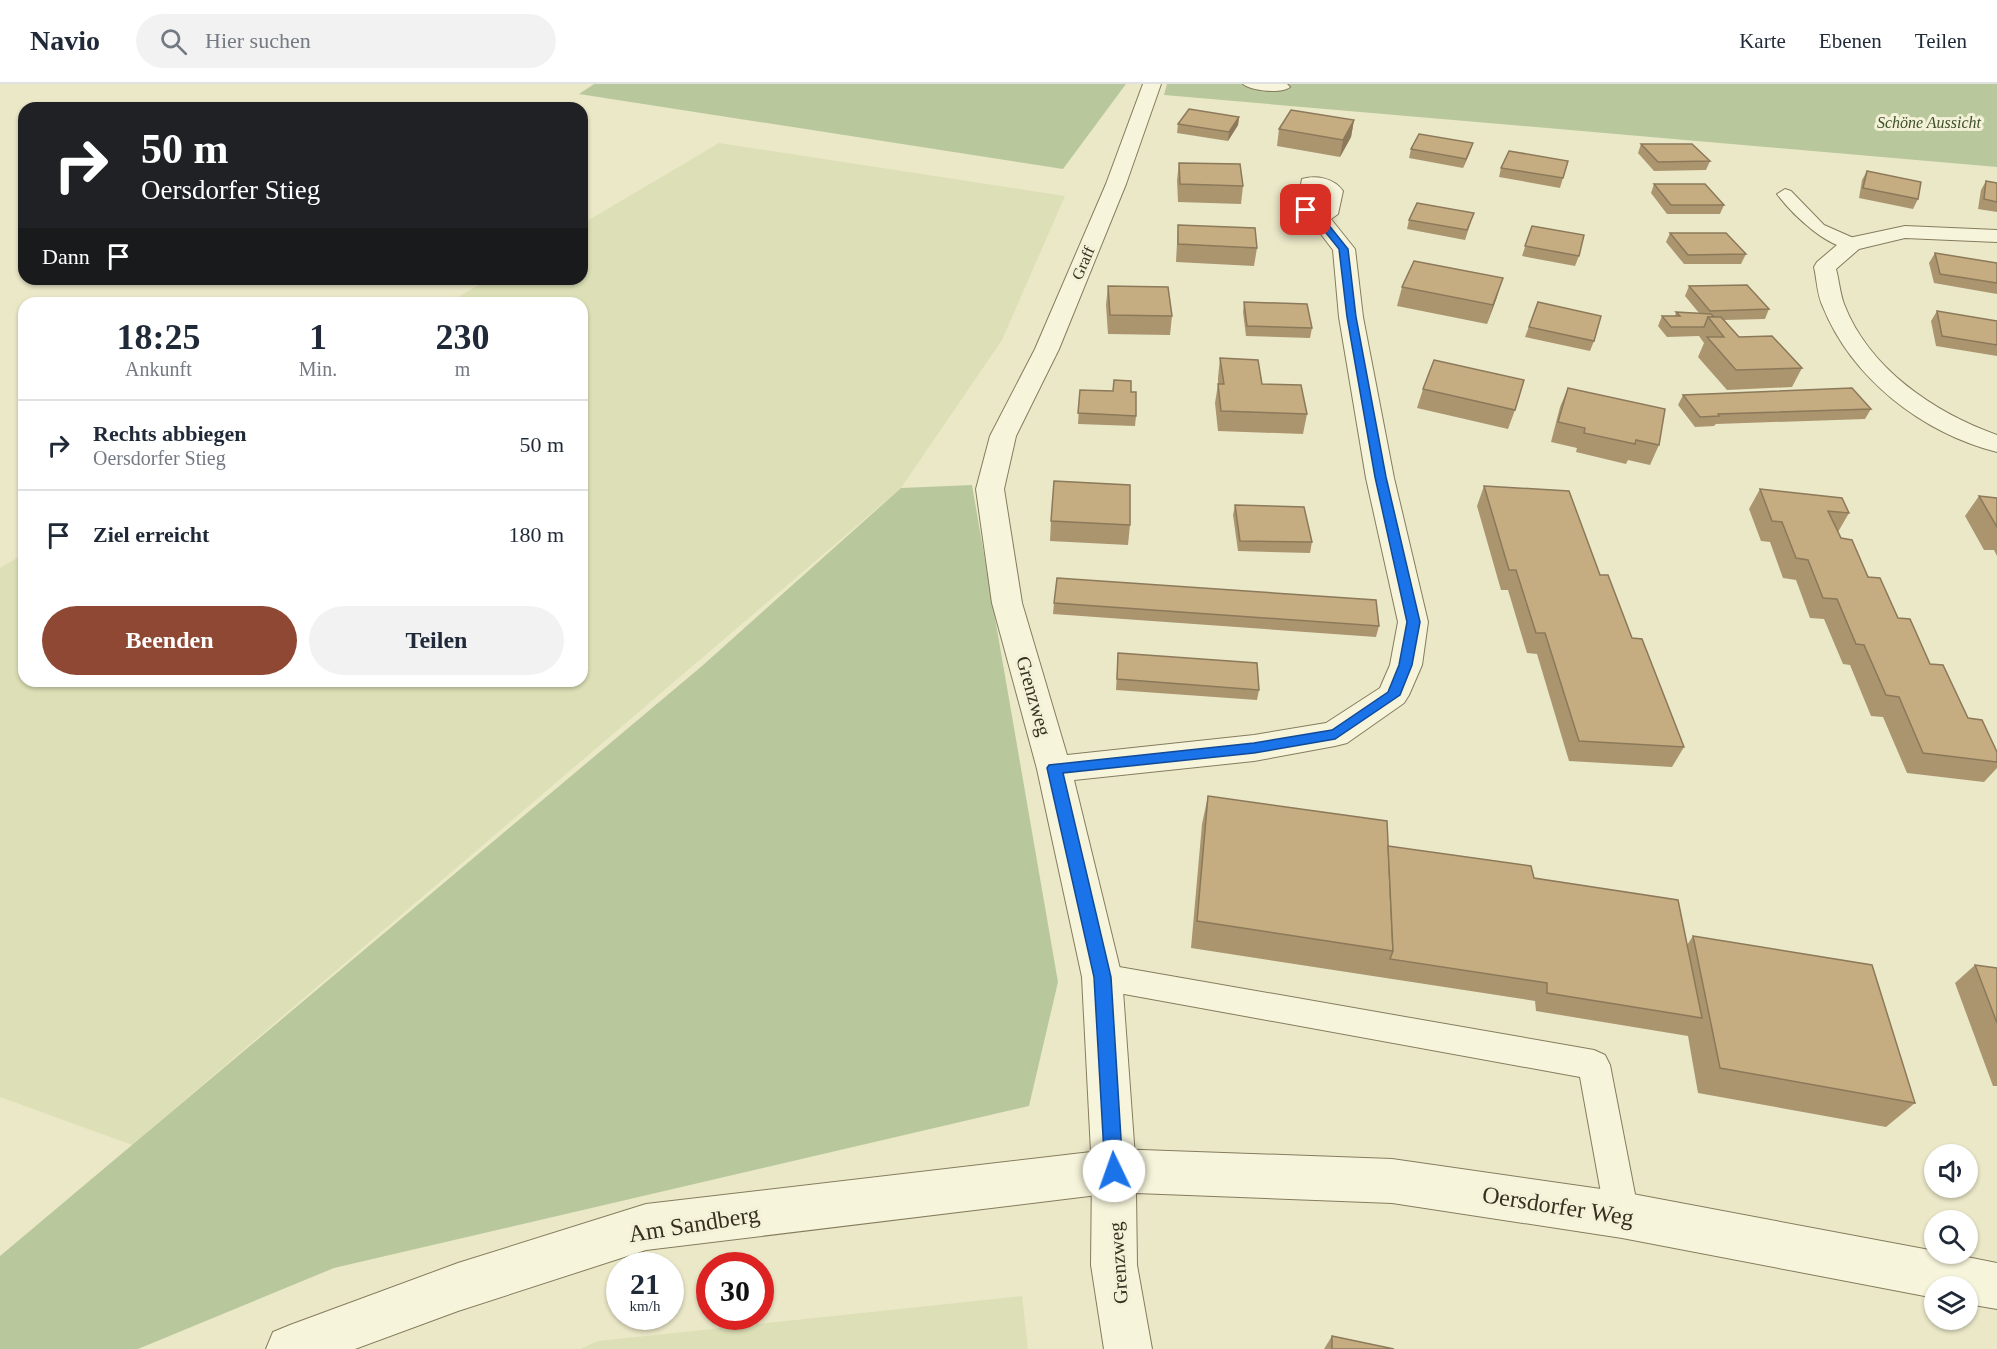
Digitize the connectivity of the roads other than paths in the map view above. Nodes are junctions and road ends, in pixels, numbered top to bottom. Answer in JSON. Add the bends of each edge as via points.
{"nodes":[{"id":1,"x":1152,"y":84,"type":"edge"},
{"id":2,"x":1250,"y":84,"type":"edge"},
{"id":3,"x":1283,"y":87,"type":"dead end"},
{"id":4,"x":1785,"y":194,"type":"dead end"},
{"id":5,"x":1317,"y":216,"type":"dead end"},
{"id":6,"x":1997,"y":236,"type":"edge"},
{"id":7,"x":1852,"y":244,"type":"junction"},
{"id":8,"x":1003,"y":436,"type":"joint"},
{"id":9,"x":1997,"y":444,"type":"edge"},
{"id":10,"x":1054,"y":768,"type":"junction"},
{"id":11,"x":1102,"y":977,"type":"junction"},
{"id":12,"x":1114,"y":1171,"type":"junction"},
{"id":13,"x":1622,"y":1215,"type":"junction"},
{"id":14,"x":1997,"y":1286,"type":"edge"},
{"id":15,"x":290,"y":1349,"type":"edge"},
{"id":16,"x":1128,"y":1349,"type":"edge"}],
"edges":[{"from":1,"to":8,"type":"street","name":"Graff","via":[[1116,184],[1056,327]]},
{"from":2,"to":3,"type":"lane"},
{"from":4,"to":7,"type":"lane","via":[[1818,228]]},
{"from":5,"to":10,"type":"street","via":[[1344,249],[1380,477],[1413,622],[1406,665],[1393,695],[1335,734],[1254,748]]},
{"from":6,"to":7,"type":"street","via":[[1905,232]]},
{"from":7,"to":9,"type":"street","via":[[1825,267],[1833,307],[1855,348],[1899,394],[1979,439]]},
{"from":8,"to":10,"type":"street","name":"Grenzweg","via":[[990,489],[1007,603]]},
{"from":10,"to":11,"type":"street","name":"Grenzweg"},
{"from":11,"to":12,"type":"street","name":"Grenzweg"},
{"from":11,"to":13,"type":"lane","via":[[1594,1065]]},
{"from":12,"to":13,"type":"street","name":"Oersdorfer Weg","via":[[1392,1181]]},
{"from":12,"to":15,"type":"street","name":"Am Sandberg","via":[[646,1227],[458,1287]]},
{"from":12,"to":16,"type":"street","name":"Grenzweg","via":[[1114,1265]]},
{"from":13,"to":14,"type":"street","name":"Oersdorfer Weg"}]}
